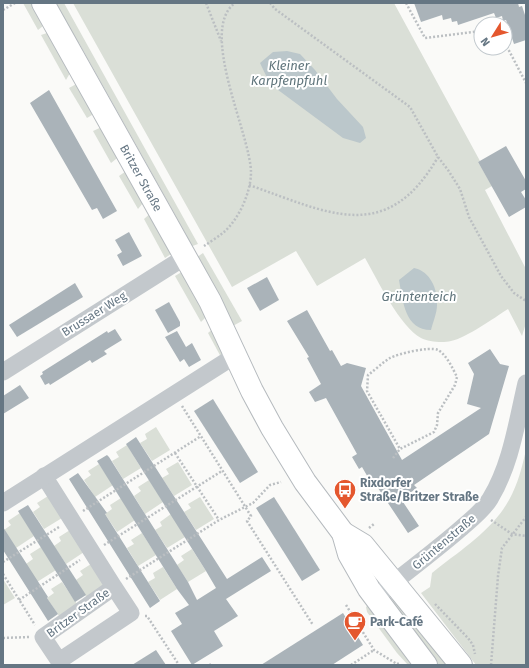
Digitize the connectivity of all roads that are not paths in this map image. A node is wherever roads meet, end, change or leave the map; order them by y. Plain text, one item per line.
1 (43, 3) edge
2 (185, 257) junction
3 (236, 355) junction
4 (3, 372) edge
5 (526, 383) edge
6 (44, 476) junction
7 (3, 503) edge
8 (343, 533) junction
9 (394, 582) junction
10 (120, 583) junction
11 (375, 597) junction
12 (426, 665) edge
13 (461, 665) edge

1 - 2 main road, Britzer Straße
2 - 3 main road, Britzer Straße
2 - 4 street, Brussaer Weg
3 - 6 street
3 - 8 main road, Britzer Straße
5 - 9 street, Grüntenstraße
6 - 7 street
6 - 10 street, Britzer Straße
8 - 9 main road, Britzer Straße
8 - 11 main road, Britzer Straße
9 - 11 street, Grüntenstraße
9 - 13 main road, Britzer Straße
10 - 10 street, Britzer Straße
11 - 12 main road, Britzer Straße

